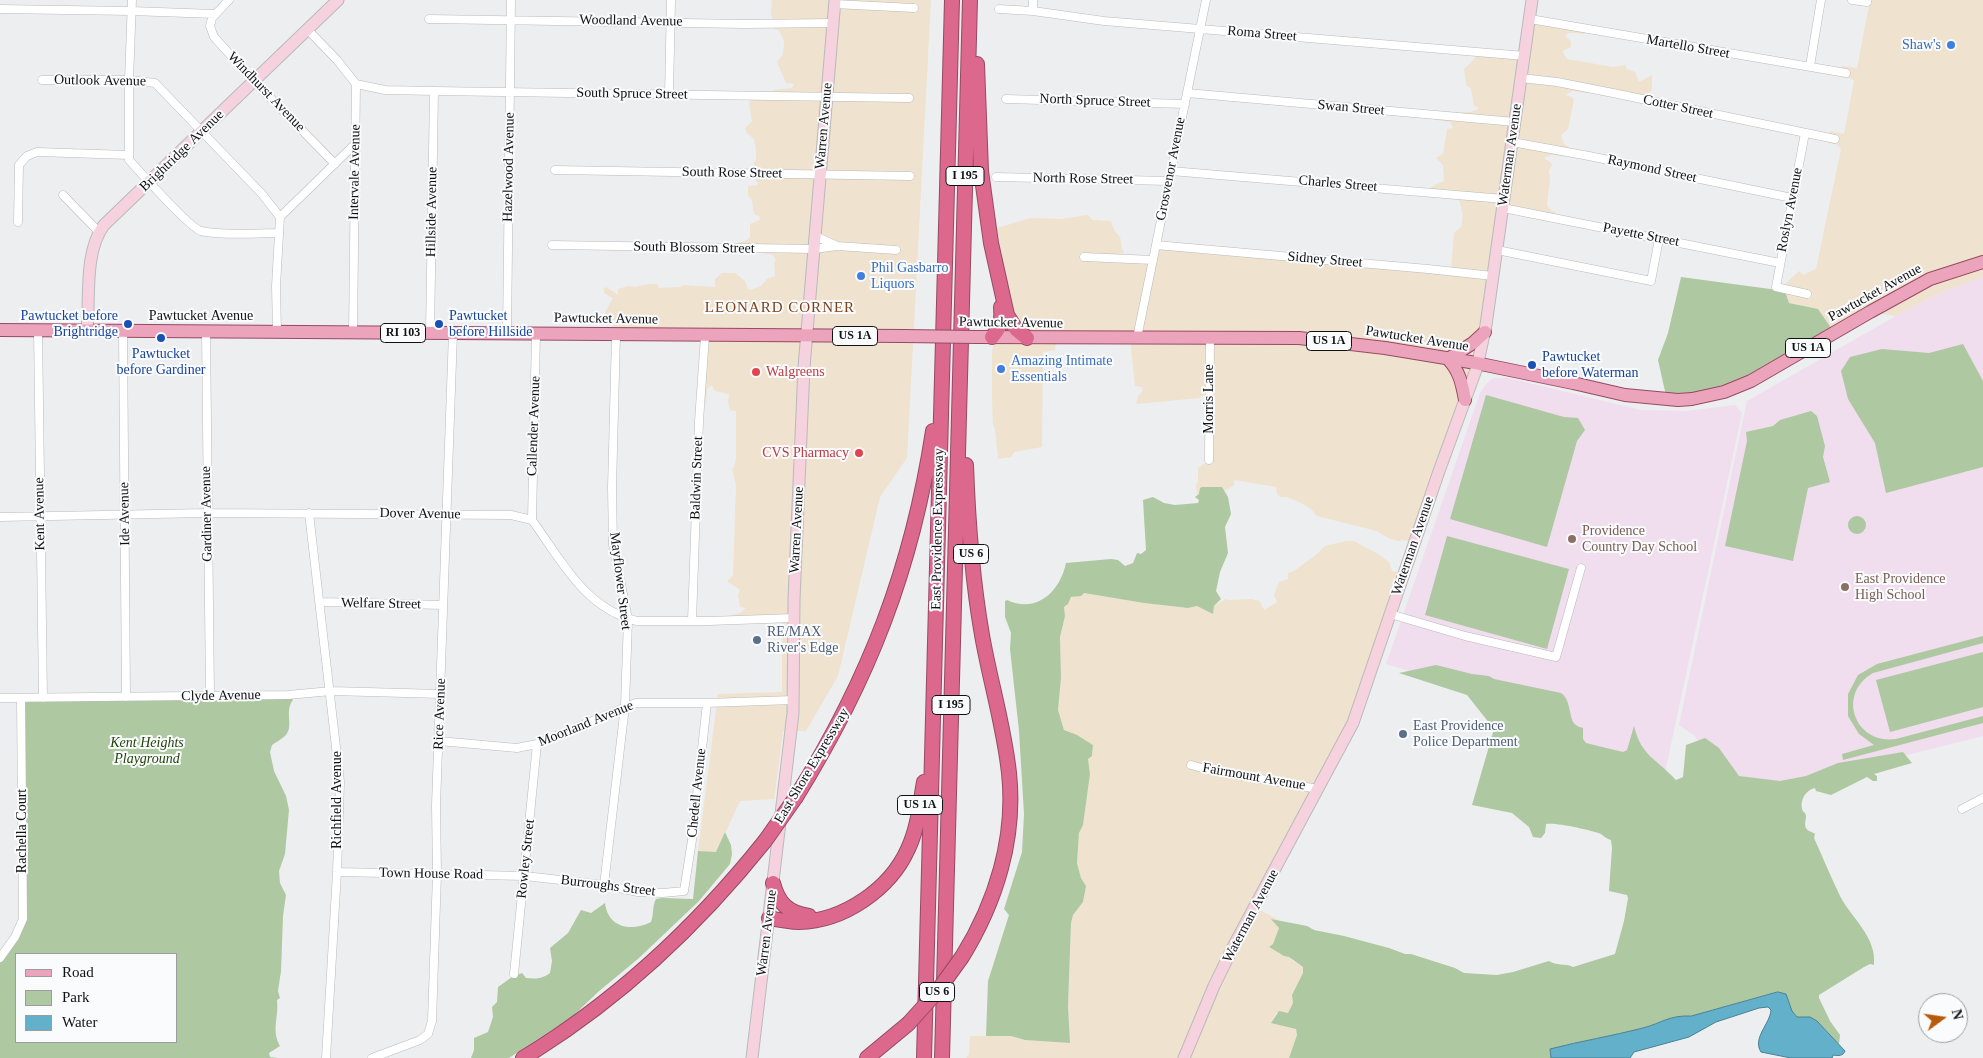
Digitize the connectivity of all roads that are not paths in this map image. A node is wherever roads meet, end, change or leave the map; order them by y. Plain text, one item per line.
1 (132, 0) edge
2 (228, 0) edge
3 (338, 0) edge
4 (511, 0) edge
5 (671, 0) edge
6 (942, 0) edge
7 (952, 0) edge
8 (970, 0) edge
9 (974, 0) edge
10 (1033, 0) edge
11 (1206, 0) edge
12 (1532, 0) edge
13 (1821, 0) edge
14 (1852, 0) edge
15 (834, 2) edge
16 (1867, 2) dead end
17 (914, 8) dead end
18 (0, 9) edge
19 (999, 9) dead end
20 (131, 11) junction
21 (1033, 11) junction
22 (215, 14) junction
23 (429, 18) dead end
24 (510, 19) junction
25 (1530, 19) junction
26 (671, 22) junction
27 (833, 23) junction
28 (1200, 28) junction
29 (308, 30) junction
30 (1525, 56) junction
31 (1810, 66) junction
32 (1846, 73) dead end
33 (1521, 78) junction
34 (42, 80) dead end
35 (129, 80) junction
36 (254, 82) junction
37 (356, 84) junction
38 (434, 92) junction
39 (510, 92) junction
40 (1187, 93) junction
41 (669, 95) junction
42 (827, 96) junction
43 (909, 98) dead end
44 (1006, 99) dead end
45 (1185, 104) junction
46 (1515, 122) junction
47 (202, 132) junction
48 (1805, 133) junction
49 (1835, 138) dead end
50 (1512, 142) junction
51 (356, 143) junction
52 (129, 155) junction
53 (335, 164) junction
54 (555, 170) dead end
55 (1171, 171) junction
56 (820, 174) junction
57 (910, 176) dead end
58 (996, 177) dead end
59 (1169, 181) junction
60 (149, 182) junction
61 (63, 196) dead end
62 (1792, 198) junction
63 (947, 202) junction
64 (1504, 203) junction
65 (280, 217) junction
66 (18, 222) dead end
67 (99, 232) junction
68 (279, 233) junction
69 (815, 236) junction
70 (1659, 239) junction
71 (552, 245) dead end
72 (837, 246) junction
73 (1156, 246) junction
74 (814, 249) junction
75 (896, 250) dead end
76 (1497, 250) junction
77 (1084, 257) dead end
78 (1153, 260) junction
79 (1983, 262) edge
80 (1780, 263) junction
81 (1494, 276) junction
82 (999, 281) junction
83 (1807, 294) dead end
84 (0, 330) edge
85 (38, 330) junction
86 (87, 330) junction
87 (122, 331) junction
88 (206, 331) junction
89 (276, 332) junction
90 (353, 332) junction
91 (1485, 332) junction
92 (430, 333) junction
93 (453, 333) junction
94 (507, 333) junction
95 (536, 333) junction
96 (616, 335) junction
97 (807, 335) junction
98 (705, 336) junction
99 (1210, 337) junction
100 (992, 338) junction
101 (1028, 338) junction
102 (1137, 338) junction
103 (960, 352) junction
104 (1448, 359) junction
105 (1478, 364) junction
106 (942, 376) junction
107 (1465, 400) junction
108 (1209, 460) dead end
109 (207, 513) junction
110 (309, 513) junction
111 (125, 514) junction
112 (447, 515) junction
113 (41, 516) junction
114 (0, 517) edge
115 (532, 520) junction
116 (1581, 568) dead end
117 (320, 602) junction
118 (443, 605) junction
119 (1390, 614) junction
120 (794, 618) junction
121 (628, 619) junction
122 (692, 621) junction
123 (331, 691) junction
124 (441, 694) junction
125 (210, 696) junction
126 (126, 697) junction
127 (0, 698) edge
128 (21, 698) junction
129 (43, 698) junction
130 (793, 700) junction
131 (707, 703) junction
132 (625, 706) junction
133 (933, 725) junction
134 (439, 740) junction
135 (537, 744) junction
136 (1191, 765) dead end
137 (1318, 789) junction
138 (1983, 798) edge
139 (1962, 809) dead end
140 (337, 872) junction
141 (437, 874) junction
142 (525, 876) junction
143 (685, 883) joint
144 (773, 883) junction
145 (604, 885) junction
146 (769, 918) junction
147 (822, 918) junction
148 (0, 958) edge
149 (514, 974) dead end
150 (908, 1024) junction
151 (326, 1058) edge
152 (372, 1058) edge
153 (524, 1058) edge
154 (752, 1058) edge
155 (867, 1058) edge
156 (875, 1058) edge
157 (924, 1058) edge
158 (942, 1058) edge
159 (1184, 1058) edge

1 - 20 street
2 - 22 street
3 - 29 main road, Brightridge Avenue
4 - 24 street, Hazelwood Avenue
5 - 26 street
6 - 63 highway
7 - 63 highway, East Providence Expressway / I 195
8 - 103 highway, East Providence Expressway / I 195
9 - 82 highway
10 - 21 street
11 - 28 street, Grosvenor Avenue
12 - 25 main road, Waterman Avenue
13 - 31 street
14 - 16 street
15 - 17 street
15 - 27 main road, Warren Avenue
18 - 20 street
19 - 21 street, Roma Street
20 - 22 street
20 - 35 street
21 - 28 street, Roma Street
22 - 36 street, Windhurst Avenue
23 - 24 street, Woodland Avenue
24 - 26 street, Woodland Avenue
24 - 39 street, Hazelwood Avenue
25 - 30 main road, Waterman Avenue
25 - 31 street, Martello Street
26 - 27 street, Woodland Avenue
26 - 41 street
27 - 42 main road, Warren Avenue
28 - 30 street, Roma Street
28 - 40 street, Grosvenor Avenue
29 - 36 main road, Brightridge Avenue
29 - 37 street
30 - 33 main road, Waterman Avenue
31 - 32 street, Martello Street
33 - 46 main road, Waterman Avenue
33 - 48 street, Cotter Street
34 - 35 street, Outlook Avenue
35 - 47 street, Outlook Avenue
35 - 52 street
36 - 47 main road, Brightridge Avenue
36 - 53 street, Windhurst Avenue
37 - 38 street, South Spruce Street
37 - 51 street, Intervale Avenue
38 - 39 street, South Spruce Street
38 - 92 street, Hillside Avenue
39 - 41 street, South Spruce Street
39 - 94 street, Hazelwood Avenue
40 - 45 street, Grosvenor Avenue
40 - 46 street, Swan Street
41 - 42 street, South Spruce Street
42 - 43 street, South Spruce Street
42 - 56 main road, Warren Avenue
44 - 45 street, North Spruce Street
45 - 55 street, Grosvenor Avenue
46 - 50 main road, Waterman Avenue
47 - 60 main road, Brightridge Avenue
47 - 65 street, Outlook Avenue
48 - 49 street, Cotter Street
48 - 62 street, Roslyn Avenue
50 - 62 street, Raymond Street
50 - 64 main road, Waterman Avenue
51 - 53 street
51 - 90 street, Intervale Avenue
52 - 60 street
52 - 66 street
53 - 65 street
54 - 56 street, South Rose Street
55 - 59 street, Grosvenor Avenue
55 - 64 street, Charles Street
56 - 57 street, South Rose Street
56 - 69 main road, Warren Avenue
58 - 59 street, North Rose Street
59 - 73 street, Grosvenor Avenue
60 - 67 main road, Brightridge Avenue
60 - 68 street
61 - 67 street
62 - 80 street, Roslyn Avenue
63 - 106 highway, East Providence Expressway / I 195
64 - 70 street, Payette Street
64 - 76 main road, Waterman Avenue
65 - 68 street
67 - 86 main road, Brightridge Avenue
68 - 89 street
69 - 72 street, South Blossom Street
69 - 74 main road, Warren Avenue
70 - 76 street
70 - 80 street, Payette Street
71 - 74 street, South Blossom Street
72 - 74 street, South Blossom Street
72 - 75 street, South Blossom Street
73 - 78 street, Grosvenor Avenue
73 - 81 street, Sidney Street
74 - 97 main road, Warren Avenue
76 - 81 main road, Waterman Avenue
77 - 78 street
78 - 102 street, Grosvenor Avenue
79 - 105 main road, Pawtucket Avenue / US 1A
80 - 83 street, Roslyn Avenue
81 - 91 main road, Waterman Avenue
82 - 100 highway
82 - 101 highway
84 - 85 main road, Pawtucket Avenue / RI 103
85 - 86 main road, Pawtucket Avenue / RI 103
85 - 113 street, Kent Avenue
86 - 87 main road, Pawtucket Avenue / RI 103
87 - 88 main road, Pawtucket Avenue / RI 103
87 - 111 street, Ide Avenue
88 - 89 main road, Pawtucket Avenue / RI 103
88 - 109 street, Gardiner Avenue
89 - 90 main road, Pawtucket Avenue / RI 103
90 - 92 main road, Pawtucket Avenue / RI 103
91 - 104 main road
91 - 105 main road, Waterman Avenue
92 - 93 main road, Pawtucket Avenue / RI 103
93 - 94 main road, Pawtucket Avenue / RI 103
93 - 112 street, Rice Avenue
94 - 95 main road, Pawtucket Avenue / RI 103
95 - 96 main road, Pawtucket Avenue / RI 103
95 - 115 street, Callender Avenue
96 - 98 main road, Pawtucket Avenue / RI 103
96 - 121 street, Mayflower Street
97 - 98 main road, Pawtucket Avenue / RI 103
97 - 100 main road, Pawtucket Avenue / US 1A, bridge
97 - 120 main road, Warren Avenue
98 - 122 street, Baldwin Street
99 - 102 main road, Pawtucket Avenue / US 1A
99 - 104 main road, Pawtucket Avenue / US 1A
99 - 108 street, Morris Lane
100 - 101 main road, Pawtucket Avenue / US 1A
101 - 102 main road, Pawtucket Avenue / US 1A
103 - 150 highway, US 6, bridge
103 - 158 highway, East Providence Expressway / I 195
104 - 105 main road, Pawtucket Avenue / US 1A
104 - 107 main road
105 - 107 main road, Waterman Avenue
106 - 133 highway, East Providence Expressway / I 195
106 - 153 highway, East Shore Expressway, bridge
107 - 119 main road, Waterman Avenue
109 - 110 street, Dover Avenue
109 - 111 street, Dover Avenue
109 - 125 street, Gardiner Avenue
110 - 112 street, Dover Avenue
110 - 117 street, Richfield Avenue
111 - 113 street, Dover Avenue
111 - 126 street, Ide Avenue
112 - 115 street, Dover Avenue
112 - 118 street, Rice Avenue
113 - 114 street, Dover Avenue
113 - 129 street, Kent Avenue
115 - 121 street
116 - 119 street
117 - 118 street, Welfare Street
117 - 123 street, Richfield Avenue
118 - 124 street, Rice Avenue
119 - 137 main road, Waterman Avenue
120 - 122 street
120 - 130 main road, Warren Avenue
121 - 122 street
121 - 132 street, Mayflower Street
123 - 124 street, Clyde Avenue
123 - 125 street, Clyde Avenue
123 - 140 street, Richfield Avenue
124 - 134 street, Rice Avenue
125 - 126 street, Clyde Avenue
126 - 129 street, Clyde Avenue
127 - 128 street, Clyde Avenue
128 - 129 street, Clyde Avenue
128 - 148 street, Rachella Court
130 - 131 street, Moorland Avenue
130 - 144 main road, Warren Avenue
131 - 132 street, Moorland Avenue
131 - 143 street, Chedell Avenue
132 - 135 street, Moorland Avenue
132 - 145 street, Mayflower Street
133 - 147 highway, US 1A
133 - 157 highway, East Providence Expressway / I 195
134 - 135 street, Moorland Avenue
134 - 141 street, Rice Avenue
135 - 142 street, Rowley Street
136 - 137 street, Fairmount Avenue
137 - 159 main road, Waterman Avenue
138 - 139 street
140 - 141 street, Town House Road
140 - 151 street, Richfield Avenue
141 - 142 street, Town House Road
141 - 152 street, Rice Avenue
142 - 145 street, Burroughs Street
142 - 149 street, Rowley Street
143 - 145 street, Burroughs Street
144 - 146 main road, Warren Avenue
144 - 147 highway
146 - 147 highway
146 - 154 main road, Warren Avenue
150 - 155 highway
150 - 156 highway, US 6

